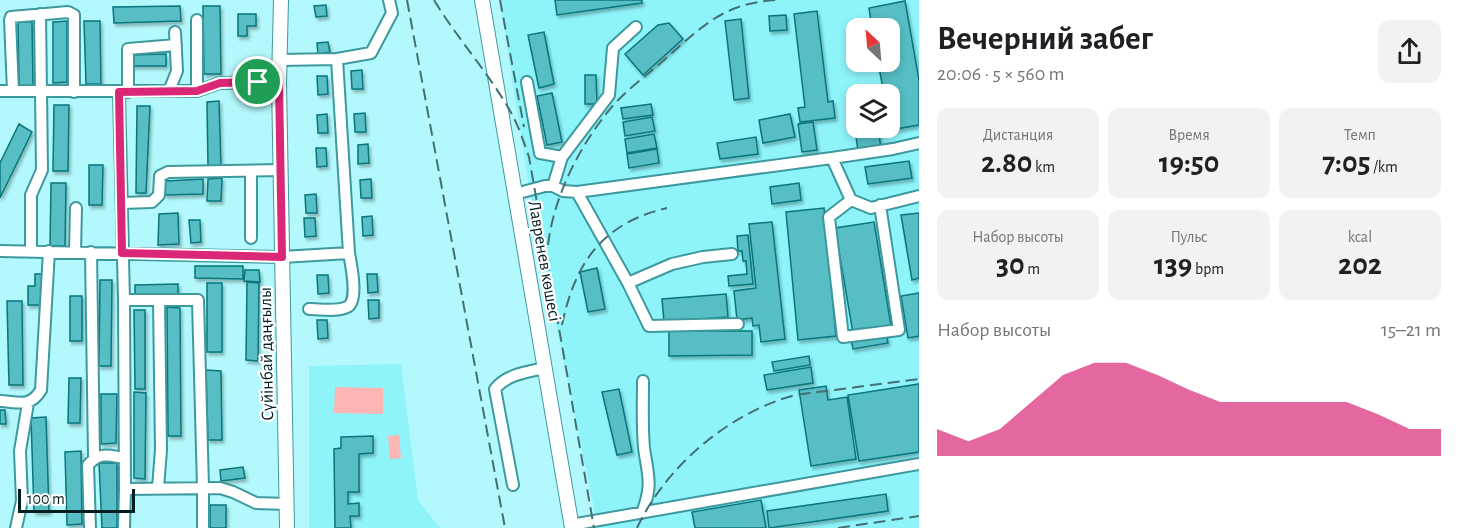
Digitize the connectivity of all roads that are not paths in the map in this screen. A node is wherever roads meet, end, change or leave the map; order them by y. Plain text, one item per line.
1 (281, 0) edge
2 (389, 0) edge
3 (482, 0) edge
4 (40, 14) junction
5 (197, 20) dead end
6 (636, 27) dead end
7 (175, 32) dead end
8 (176, 45) junction
9 (337, 59) junction
10 (279, 60) junction
11 (279, 82) junction
12 (527, 82) dead end
13 (0, 91) edge
14 (13, 91) junction
15 (169, 91) junction
16 (197, 91) junction
17 (41, 92) junction
18 (74, 92) junction
19 (124, 92) junction
20 (919, 143) edge
21 (562, 157) junction
22 (832, 158) junction
23 (281, 170) junction
24 (251, 171) junction
25 (553, 186) junction
26 (577, 192) junction
27 (515, 194) junction
28 (919, 196) edge
29 (851, 200) junction
30 (122, 203) junction
31 (880, 206) junction
32 (76, 208) dead end
33 (251, 238) dead end
34 (0, 251) edge
35 (30, 251) junction
36 (49, 251) junction
37 (75, 252) junction
38 (91, 252) junction
39 (349, 252) junction
40 (122, 253) junction
41 (732, 254) dead end
42 (282, 257) junction
43 (628, 283) junction
44 (124, 300) junction
45 (159, 300) junction
46 (309, 309) dead end
47 (738, 324) dead end
48 (544, 368) junction
49 (643, 381) dead end
50 (0, 401) edge
51 (28, 403) junction
52 (94, 458) junction
53 (125, 458) junction
54 (919, 464) edge
55 (513, 485) dead end
56 (158, 488) junction
57 (204, 488) junction
58 (125, 489) junction
59 (287, 504) junction
60 (642, 513) junction
61 (571, 527) edge
62 (16, 528) edge
63 (90, 528) edge
64 (124, 528) edge
65 (203, 528) edge
66 (287, 528) edge

1 - 10 main road, Сүйінбай даңғылы
2 - 9 street
3 - 27 main road, Лавренев көшесі
4 - 14 street
4 - 17 street
4 - 18 street
5 - 16 street
6 - 21 street
7 - 8 street
8 - 15 street
8 - 19 street
9 - 10 street
9 - 39 street
10 - 11 main road, Сүйінбай даңғылы
11 - 16 street
11 - 23 main road, Сүйінбай даңғылы
12 - 21 street
13 - 14 street
14 - 17 street
15 - 16 street
15 - 19 street
17 - 18 street
17 - 35 street
18 - 19 street
19 - 30 street
20 - 22 street
21 - 25 street
22 - 26 street
22 - 29 street
23 - 24 street
23 - 42 main road, Сүйінбай даңғылы
24 - 30 street
24 - 33 street
25 - 26 street
25 - 27 street
26 - 43 street
27 - 48 main road, Лавренев көшесі
28 - 31 street
29 - 31 street
29 - 31 street
30 - 40 street
32 - 37 street
34 - 35 street
35 - 36 street
36 - 37 street
36 - 51 street
37 - 38 street
38 - 40 street
38 - 52 street
39 - 42 street
39 - 46 street
40 - 42 street
40 - 44 street
41 - 43 street
42 - 59 main road, Сүйінбай даңғылы
43 - 47 street
44 - 45 street
44 - 53 street
45 - 56 street
45 - 57 street
48 - 55 street
48 - 61 main road, Лавренев көшесі
49 - 60 street
50 - 51 street
51 - 62 street
52 - 53 street
52 - 63 street
53 - 58 street
54 - 60 street
56 - 57 street
56 - 58 street
57 - 59 street
57 - 65 street
58 - 64 street
59 - 66 main road, Сүйінбай даңғылы
60 - 61 street

